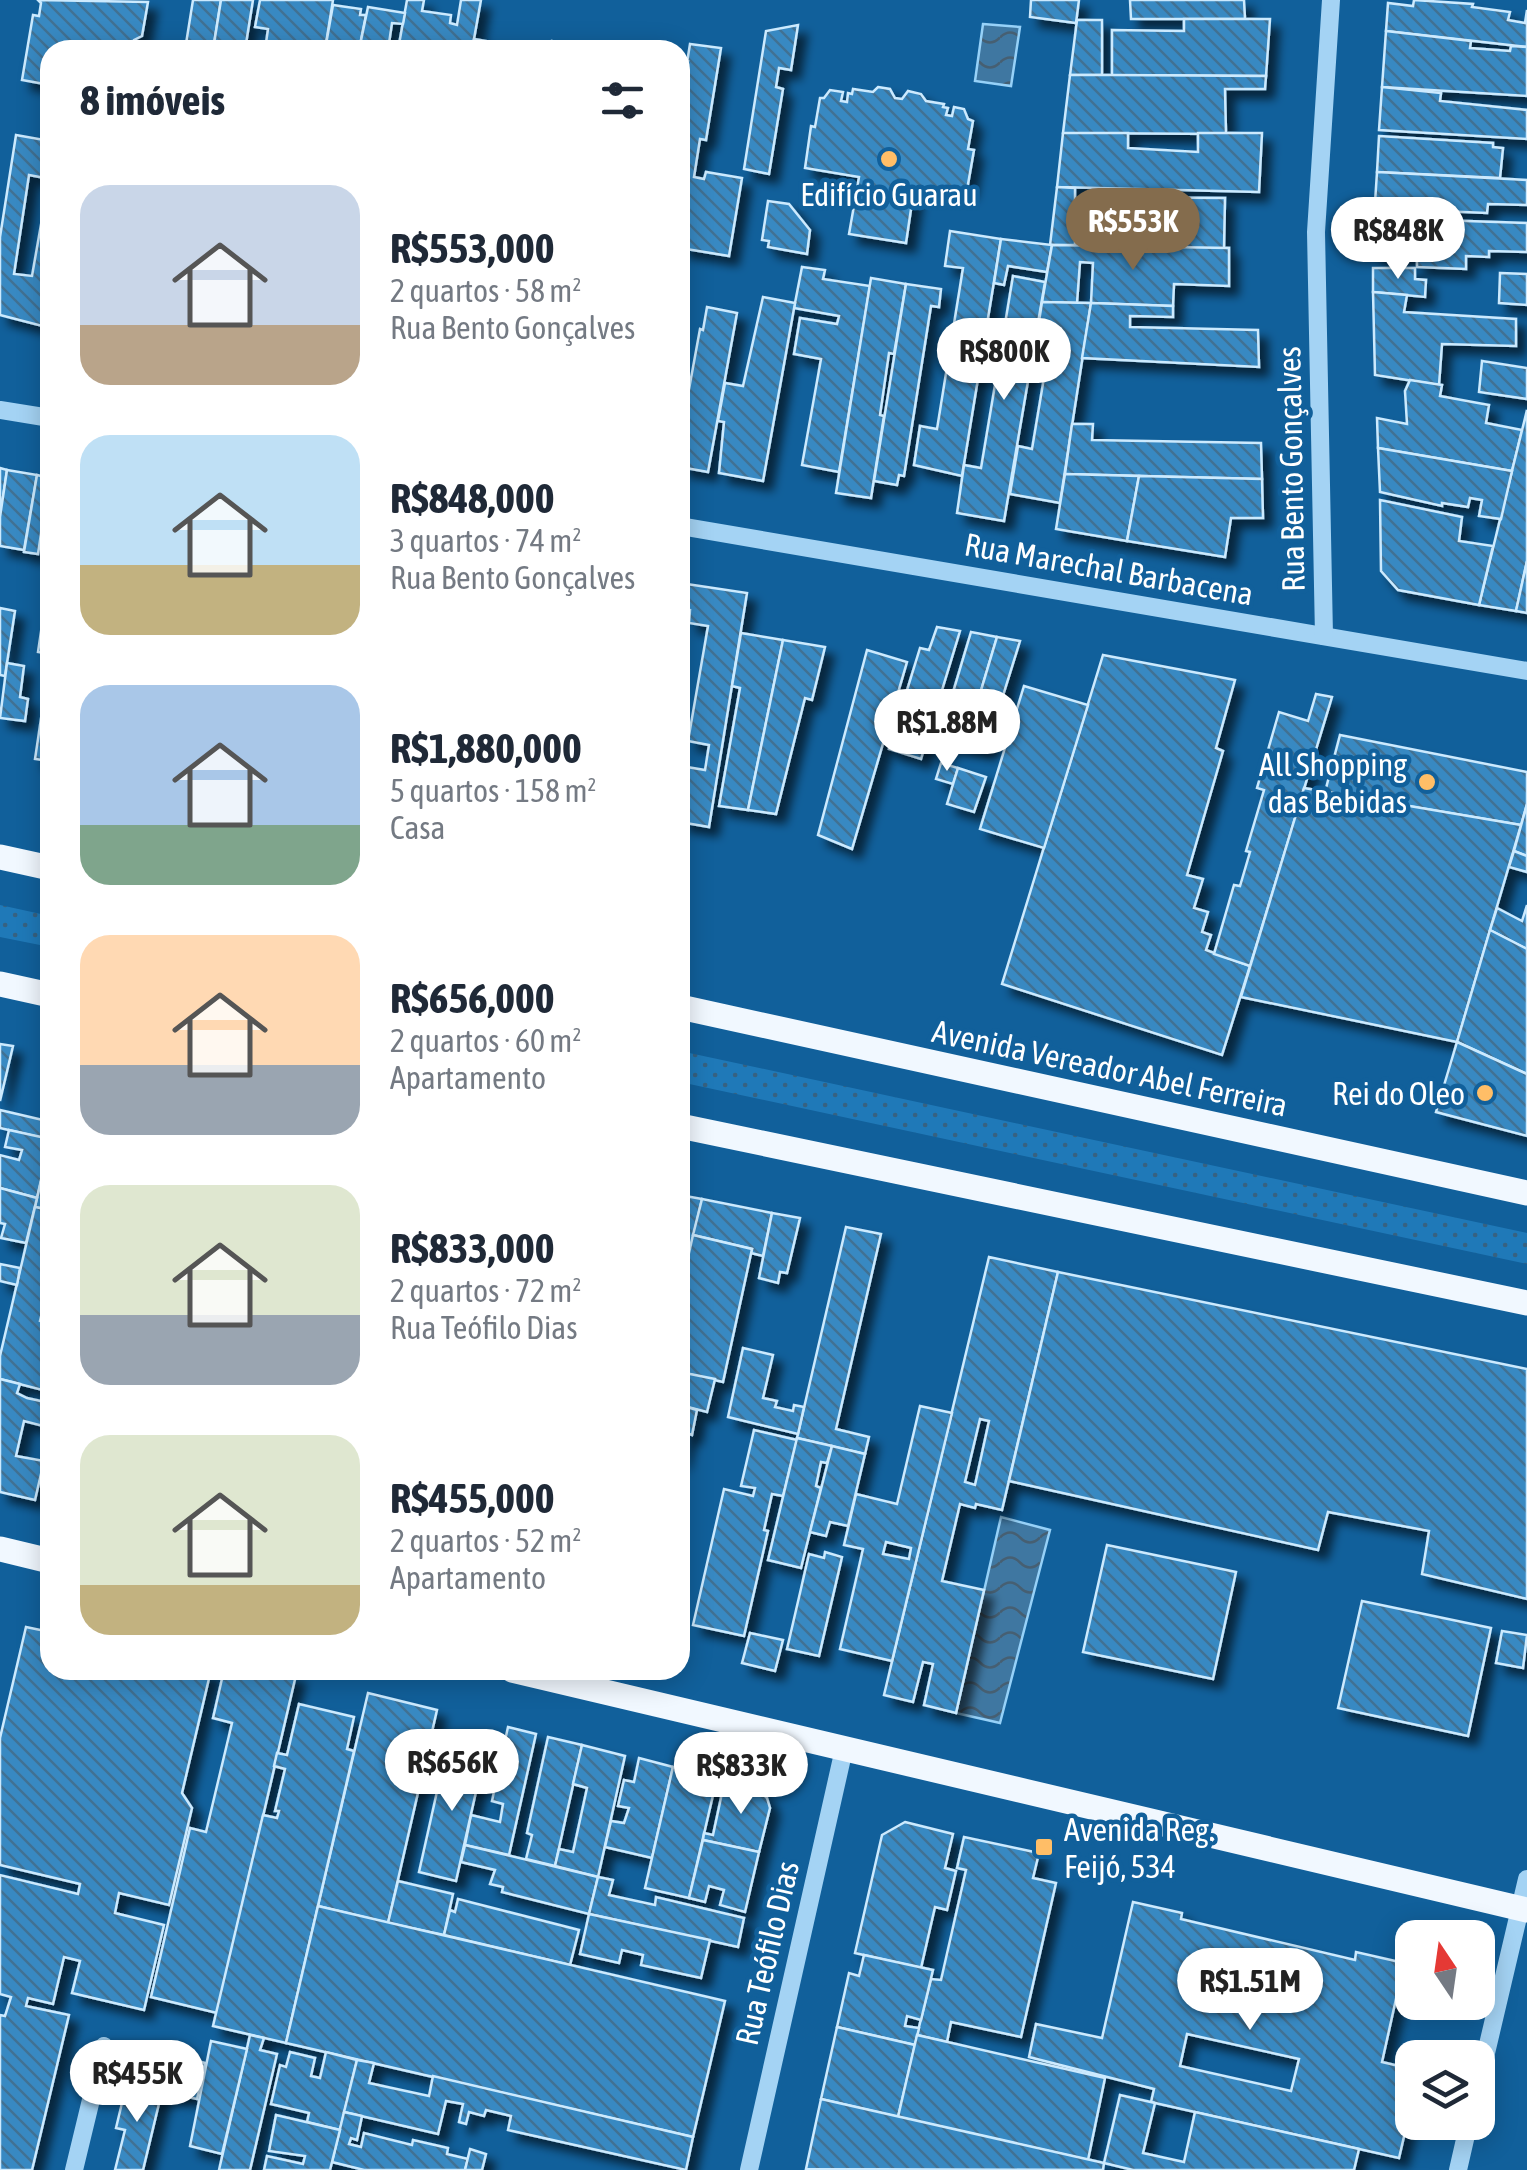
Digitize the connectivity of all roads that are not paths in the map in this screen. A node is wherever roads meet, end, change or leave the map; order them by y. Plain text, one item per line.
1 (1330, 0) edge
2 (0, 410) edge
3 (40, 416) edge
4 (690, 528) edge
5 (1324, 636) junction
6 (1527, 671) edge
7 (0, 857) edge
8 (40, 866) edge
9 (0, 984) edge
10 (40, 993) edge
11 (690, 1009) edge
12 (690, 1128) edge
13 (1527, 1193) edge
14 (1527, 1302) edge
15 (0, 1550) edge
16 (40, 1559) edge
17 (554, 1680) edge
18 (844, 1749) junction
19 (1527, 1879) edge
20 (1524, 1909) edge
21 (1490, 2040) edge
22 (104, 2046) dead end
23 (1465, 2140) edge
24 (74, 2170) edge
25 (748, 2170) edge
26 (1458, 2170) edge

1 - 5 street, Rua Bento Gonçalves
2 - 3 street
4 - 5 street, Rua Marechal Barbacena
5 - 6 street, Rua Marechal Barbacena
7 - 8 main road
9 - 10 main road
11 - 13 main road, Avenida Vereador Abel Ferreira
12 - 14 main road
15 - 16 main road
17 - 18 main road
18 - 20 main road
18 - 25 street, Rua Teófilo Dias
19 - 20 street
20 - 21 street
22 - 24 street
23 - 26 street

